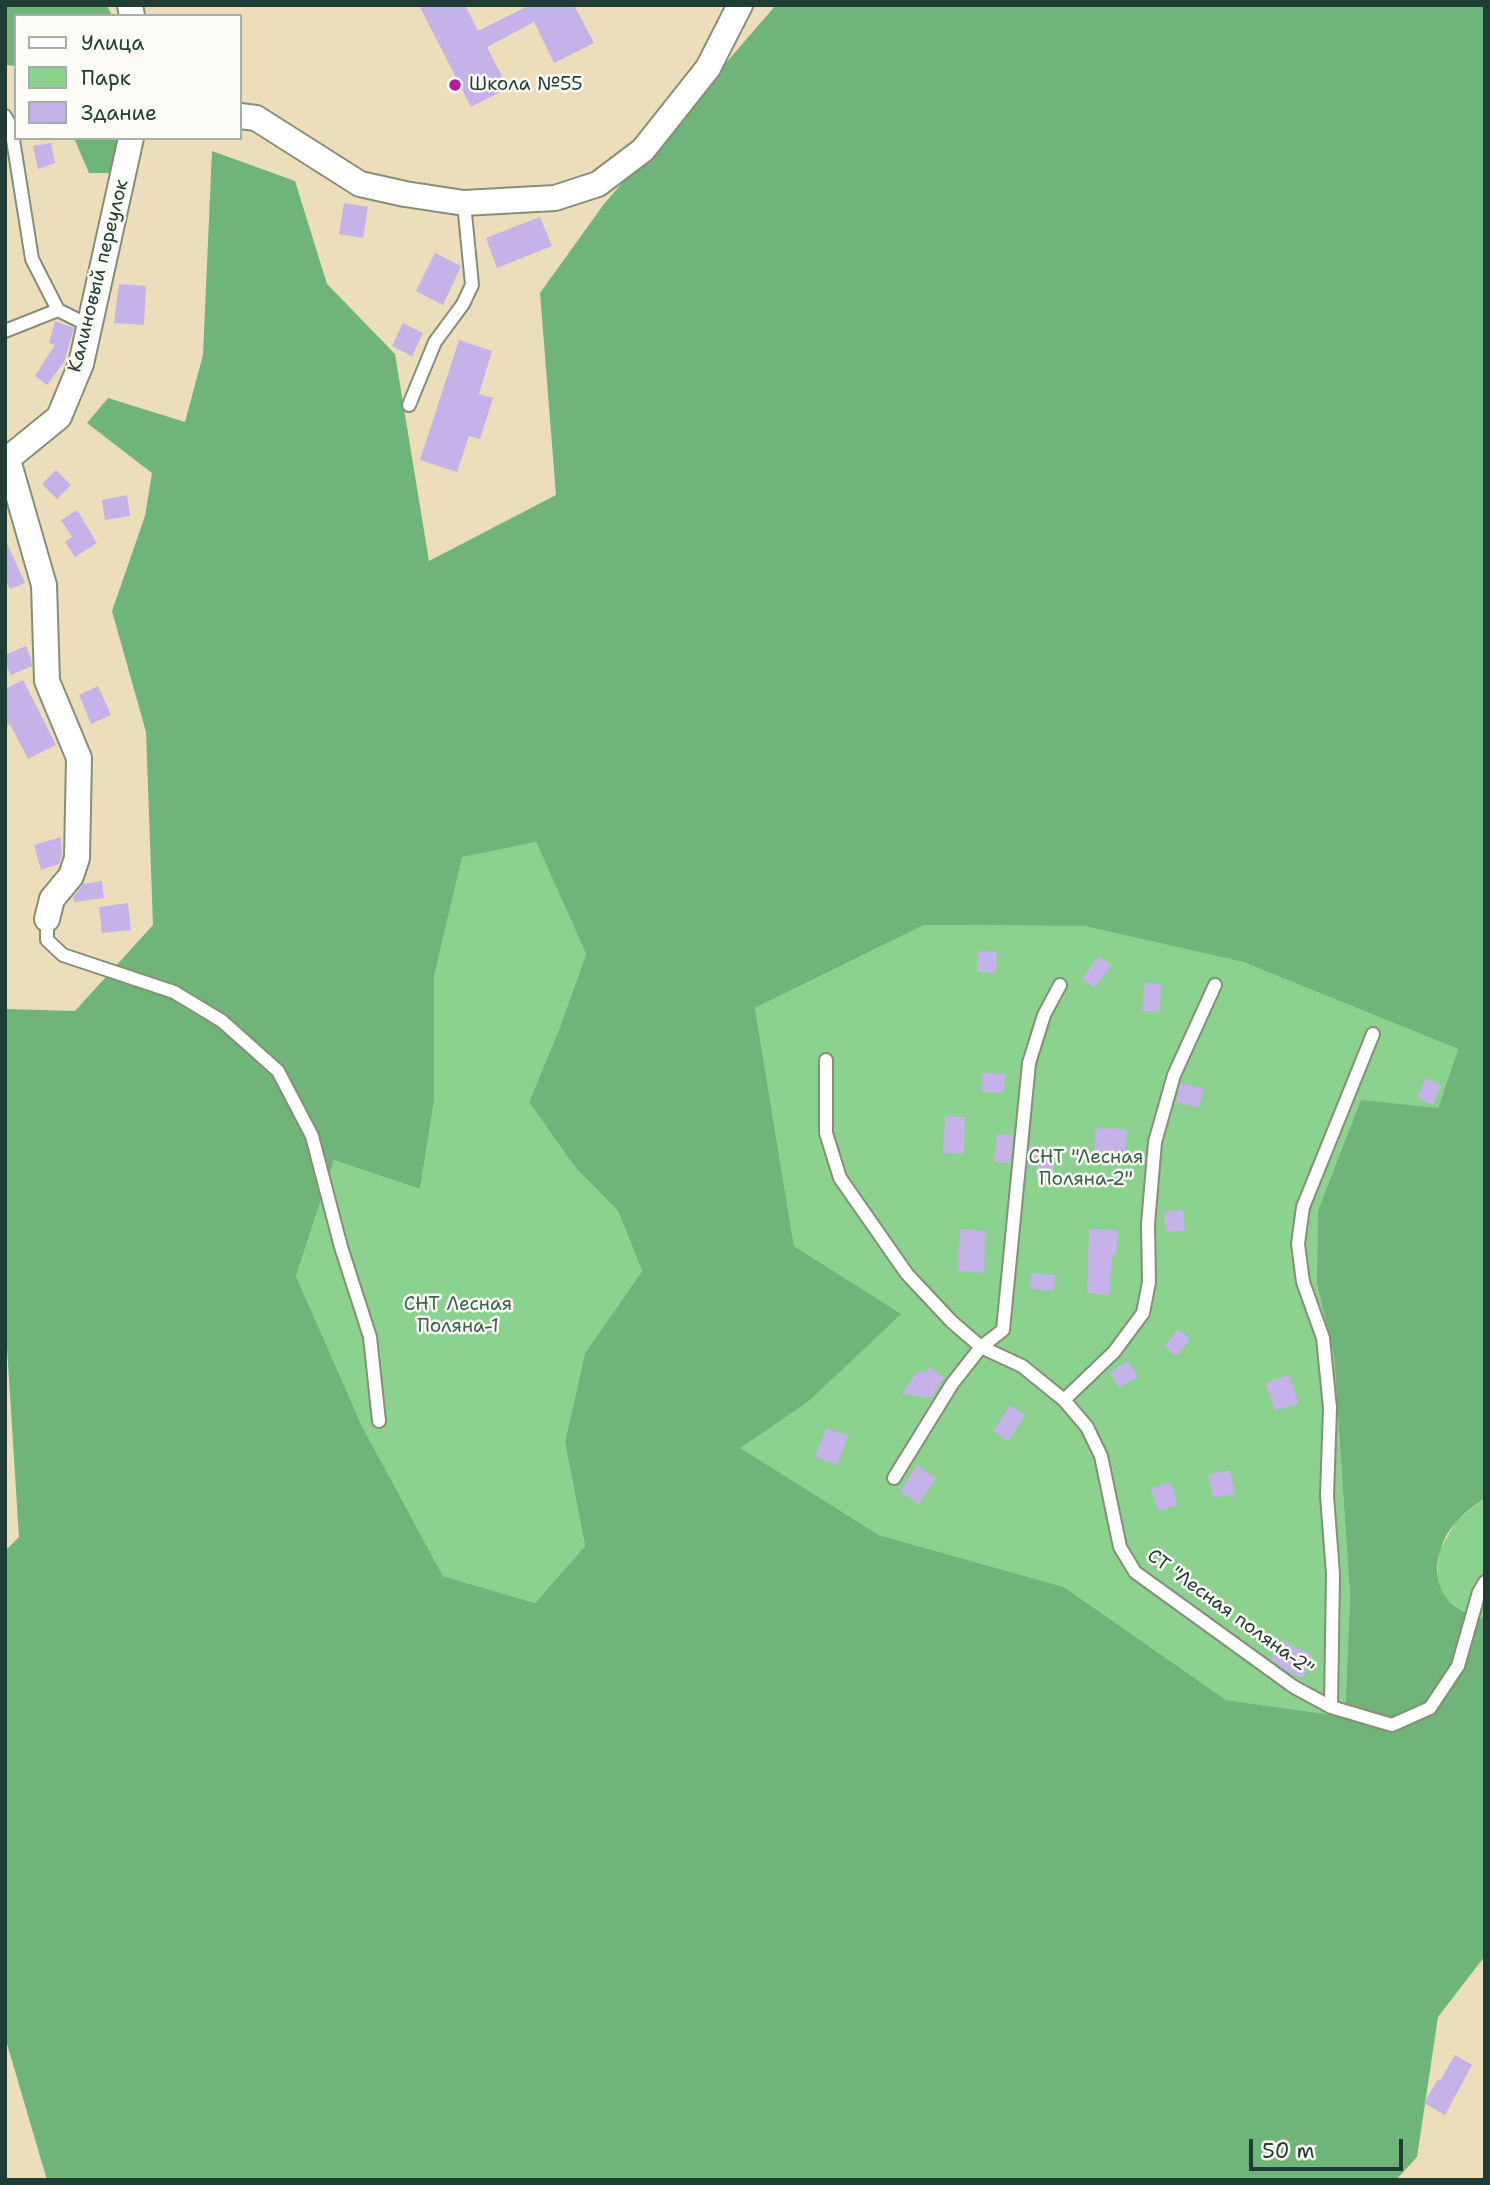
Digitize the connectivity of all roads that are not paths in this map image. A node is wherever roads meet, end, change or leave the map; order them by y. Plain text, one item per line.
1 (740, 5) edge
2 (5, 116) edge
3 (242, 116) edge
4 (135, 141) edge
5 (464, 203) junction
6 (58, 310) junction
7 (90, 327) junction
8 (5, 331) edge
9 (409, 405) dead end
10 (6, 460) edge
11 (47, 919) joint
12 (1060, 985) dead end
13 (1214, 985) dead end
14 (1373, 1034) dead end
15 (826, 1060) dead end
16 (981, 1346) junction
17 (1064, 1400) junction
18 (379, 1421) dead end
19 (894, 1478) dead end
20 (1485, 1582) edge
21 (1331, 1707) junction

1 - 5 street
2 - 6 lane
3 - 5 street
4 - 7 street, Калиновый переулок
5 - 9 lane
6 - 7 lane
6 - 8 lane
7 - 10 street, Калиновый переулок
10 - 11 street
11 - 18 lane
12 - 16 lane
13 - 17 lane
14 - 21 lane
15 - 16 lane, СТ "Лесная поляна-2"
16 - 17 lane, СТ "Лесная поляна-2"
16 - 19 lane
17 - 21 lane, СТ "Лесная поляна-2"
20 - 21 lane, СТ "Лесная поляна-2"

